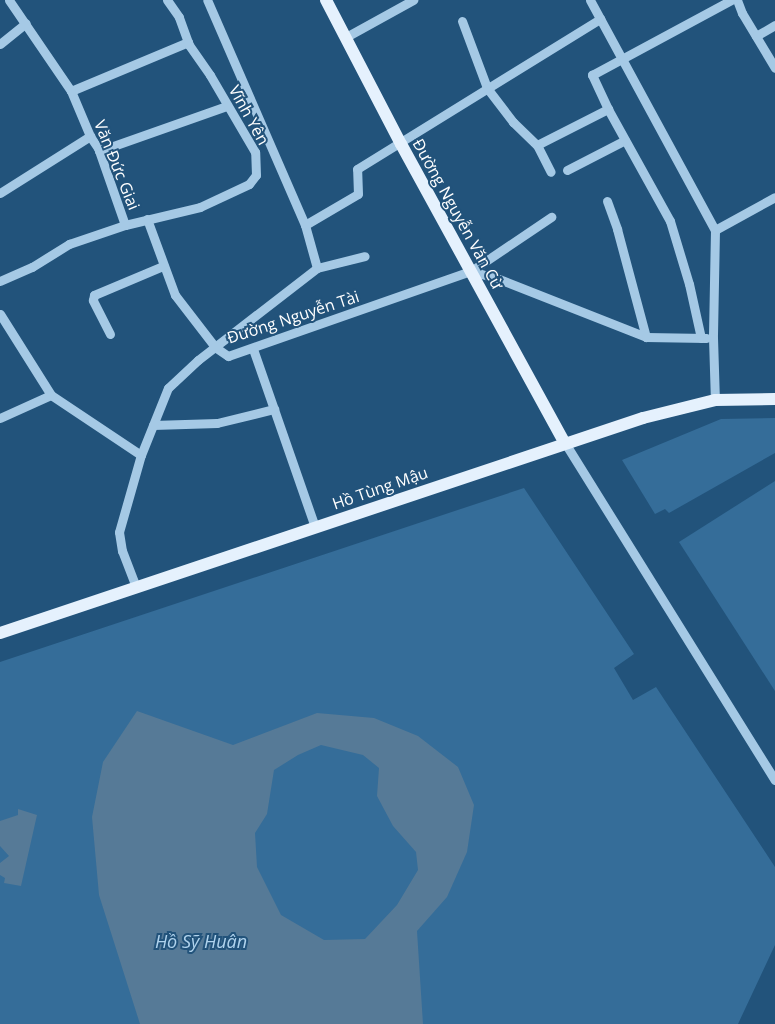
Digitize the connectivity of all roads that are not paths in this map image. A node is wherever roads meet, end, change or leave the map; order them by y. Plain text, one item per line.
1 (9, 0) edge
2 (167, 0) edge
3 (207, 0) edge
4 (326, 0) edge
5 (413, 0) edge
6 (590, 0) edge
7 (731, 0) edge
8 (737, 0) edge
9 (600, 18) junction
10 (462, 20) dead end
11 (26, 23) junction
12 (775, 26) edge
13 (756, 36) junction
14 (346, 37) junction
15 (188, 42) junction
16 (0, 44) edge
17 (621, 58) junction
18 (775, 68) edge
19 (487, 88) junction
20 (71, 91) junction
21 (227, 106) junction
22 (608, 109) junction
23 (90, 136) junction
24 (624, 140) junction
25 (402, 144) junction
26 (537, 145) junction
27 (99, 152) junction
28 (567, 170) dead end
29 (551, 172) dead end
30 (0, 193) edge
31 (775, 197) edge
32 (606, 201) dead end
33 (551, 217) dead end
34 (147, 219) junction
35 (125, 225) junction
36 (305, 225) junction
37 (715, 230) junction
38 (366, 256) dead end
39 (163, 266) junction
40 (317, 268) junction
41 (471, 271) junction
42 (0, 281) edge
43 (0, 314) edge
44 (110, 334) dead end
45 (646, 337) junction
46 (701, 338) junction
47 (713, 338) junction
48 (215, 347) junction
49 (254, 349) junction
50 (51, 395) junction
51 (775, 399) edge
52 (715, 400) junction
53 (274, 409) junction
54 (0, 418) edge
55 (153, 425) junction
56 (565, 443) junction
57 (141, 455) junction
58 (315, 527) junction
59 (136, 587) junction
60 (0, 633) edge
61 (775, 780) edge

1 - 11 street, Văn Đức Giai
2 - 15 street, Vĩnh Yên
3 - 36 street
4 - 14 main road, Đường Nguyễn Văn Cừ
5 - 14 street
6 - 9 street
7 - 17 street
8 - 13 street
9 - 17 street
9 - 19 street
10 - 19 street
11 - 16 street
11 - 20 street, Văn Đức Giai
12 - 13 street
13 - 18 street
14 - 25 main road, Đường Nguyễn Văn Cừ
15 - 20 street
15 - 21 street, Vĩnh Yên
17 - 22 street
17 - 37 street
19 - 25 street
19 - 26 street
20 - 23 street, Văn Đức Giai
21 - 27 street
21 - 34 street, Vĩnh Yên
22 - 24 street
22 - 26 street
23 - 27 street, Văn Đức Giai
23 - 30 street
24 - 28 street
24 - 46 street
25 - 36 street
25 - 41 main road, Đường Nguyễn Văn Cừ
26 - 29 street
27 - 35 street, Văn Đức Giai
31 - 37 street
32 - 45 street
33 - 41 street, Đường Nguyễn Tài
34 - 35 street, Vĩnh Yên
34 - 39 street
35 - 42 street, Văn Đức Giai
36 - 40 street
37 - 47 street
38 - 40 street
39 - 44 street
39 - 48 street
40 - 48 street
41 - 45 street
41 - 49 street, Đường Nguyễn Tài
41 - 56 main road, Đường Nguyễn Văn Cừ
43 - 50 street
45 - 46 street
46 - 47 street
47 - 52 street
48 - 49 street, Đường Nguyễn Tài
48 - 55 street, Đường Nguyễn Tài
49 - 53 street
50 - 54 street
50 - 57 street
51 - 52 main road, Hồ Tùng Mậu
52 - 56 main road, Hồ Tùng Mậu
53 - 55 street
53 - 58 street
55 - 57 street, Đường Nguyễn Tài
56 - 58 main road, Hồ Tùng Mậu
56 - 61 street
57 - 59 street, Đường Nguyễn Tài
58 - 59 main road, Hồ Tùng Mậu
59 - 60 main road, Hồ Tùng Mậu

